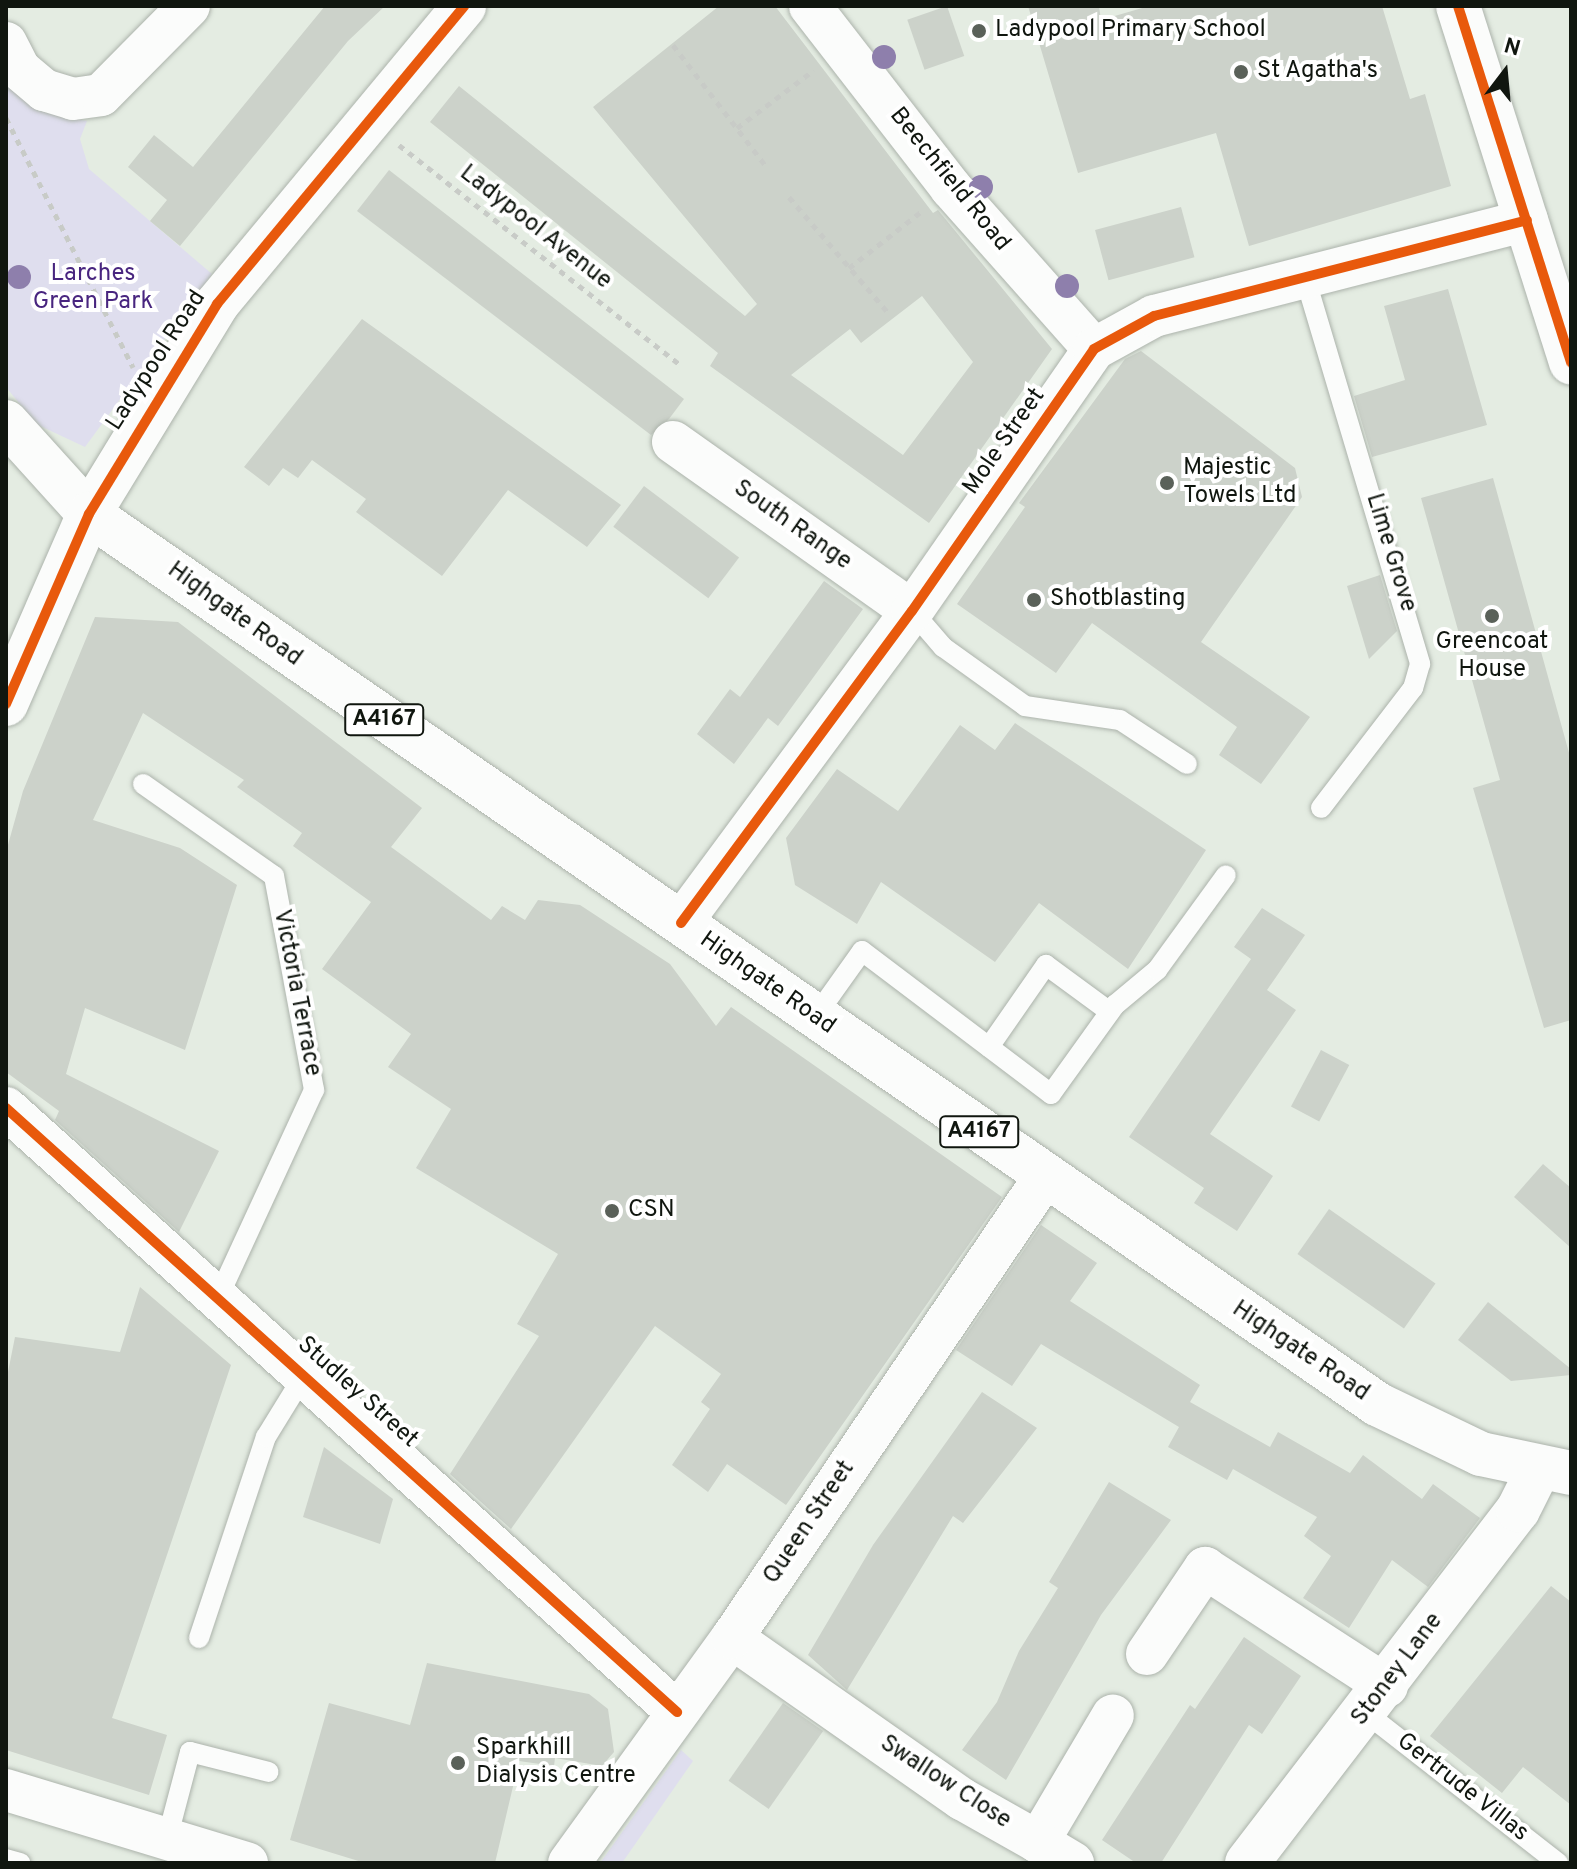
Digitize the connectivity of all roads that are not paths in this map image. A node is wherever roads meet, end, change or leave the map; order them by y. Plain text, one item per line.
1 (189, 6) edge
2 (464, 6) edge
3 (810, 6) edge
4 (1458, 6) edge
5 (6, 43) edge
6 (1527, 220) junction
7 (1304, 274) junction
8 (1563, 309) edge
9 (1094, 349) junction
10 (1571, 363) edge
11 (6, 422) edge
12 (673, 442) dead end
13 (89, 514) junction
14 (912, 611) junction
15 (6, 704) edge
16 (1187, 764) dead end
17 (143, 784) dead end
18 (1321, 808) dead end
19 (1226, 875) dead end
20 (681, 923) junction
21 (1110, 1012) junction
22 (815, 1017) junction
23 (989, 1047) junction
24 (6, 1108) edge
25 (1044, 1178) junction
26 (218, 1298) junction
27 (306, 1372) junction
28 (1554, 1471) edge
29 (199, 1638) dead end
30 (732, 1638) junction
31 (1147, 1654) dead end
32 (1376, 1700) junction
33 (677, 1712) junction
34 (1113, 1715) dead end
35 (269, 1772) dead end
36 (6, 1790) edge
37 (167, 1839) junction
38 (1038, 1842) junction
39 (6, 1859) edge
40 (225, 1860) edge
41 (20, 1863) edge
42 (569, 1863) edge
43 (1073, 1863) edge
44 (1247, 1863) edge
45 (1558, 1863) edge

1 - 5 street
2 - 13 main road, Ladypool Road
3 - 9 street, Beechfield Road
4 - 6 main road
6 - 7 street, Mole Street
6 - 8 main road
7 - 9 street, Mole Street
7 - 18 lane, Lime Grove
8 - 10 main road
9 - 14 street, Mole Street
11 - 13 main road, Highgate Road / A4167
12 - 14 street, South Range
13 - 15 main road, Ladypool Road
13 - 20 main road, Highgate Road / A4167
14 - 16 lane
14 - 20 street, Mole Street
17 - 26 lane, Victoria Terrace
19 - 21 lane
20 - 22 main road, Highgate Road / A4167
21 - 23 lane
21 - 23 lane
22 - 23 lane
22 - 25 main road, Highgate Road / A4167
24 - 26 street, Studley Street
25 - 28 main road, Highgate Road / A4167
25 - 30 street, Queen Street
26 - 27 street, Studley Street
27 - 29 lane
27 - 33 street, Studley Street
28 - 32 main road, Stoney Lane
30 - 33 street, Queen Street
30 - 38 street, Swallow Close
31 - 32 street
32 - 44 main road, Stoney Lane
32 - 45 lane, Gertrude Villas
33 - 42 street, Queen Street
34 - 38 street, Swallow Close
35 - 37 lane
36 - 37 street
37 - 40 street
38 - 43 street
39 - 41 lane

